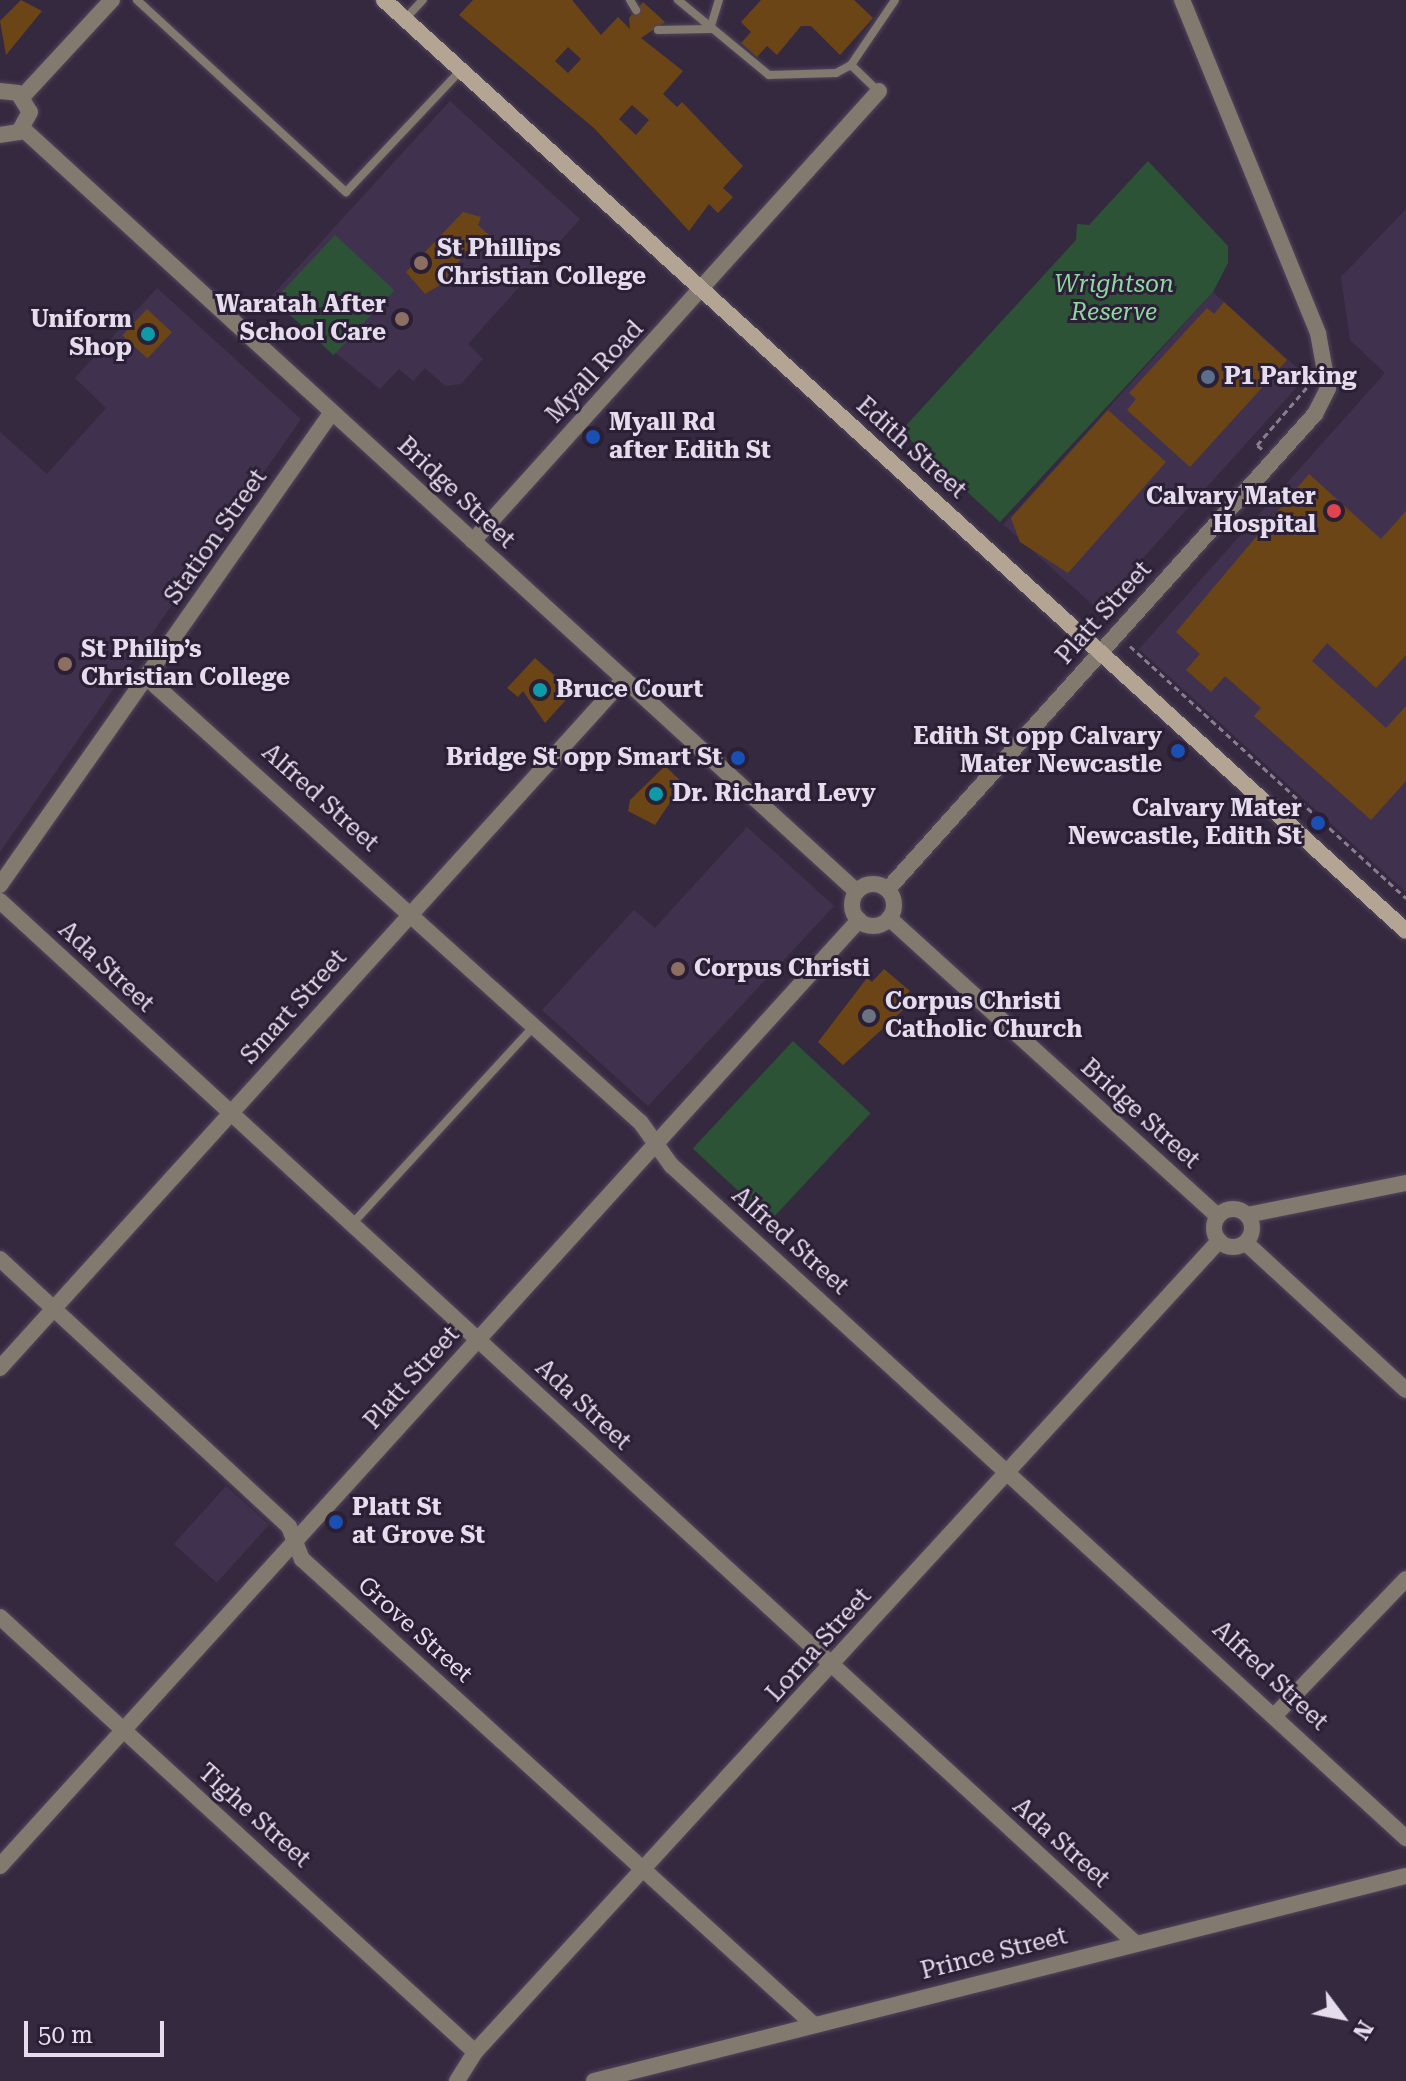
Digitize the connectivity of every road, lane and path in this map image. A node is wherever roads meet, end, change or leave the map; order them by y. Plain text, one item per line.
1 (112, 0) edge
2 (137, 0) edge
3 (384, 0) edge
4 (423, 0) edge
5 (630, 0) edge
6 (678, 0) edge
7 (719, 0) edge
8 (895, 0) edge
9 (1182, 0) edge
10 (636, 10) dead end
11 (405, 19) junction
12 (710, 29) junction
13 (658, 30) dead end
14 (851, 65) junction
15 (461, 70) junction
16 (0, 91) edge
17 (879, 91) joint
18 (23, 96) junction
19 (23, 129) junction
20 (0, 135) edge
21 (703, 291) junction
22 (1315, 379) dead end
23 (332, 412) junction
24 (1257, 445) dead end
25 (473, 541) junction
26 (1130, 646) dead end
27 (1100, 652) junction
28 (146, 677) junction
29 (624, 679) junction
30 (0, 885) edge
31 (888, 889) junction
32 (857, 892) junction
33 (1406, 898) edge
34 (0, 901) edge
35 (412, 913) junction
36 (889, 918) junction
37 (859, 920) junction
38 (1406, 931) edge
39 (534, 1026) junction
40 (229, 1113) junction
41 (657, 1146) junction
42 (1406, 1183) edge
43 (1247, 1215) junction
44 (1218, 1216) junction
45 (352, 1224) junction
46 (1219, 1241) junction
47 (1246, 1243) junction
48 (0, 1259) edge
49 (54, 1309) junction
50 (478, 1341) junction
51 (0, 1368) edge
52 (1406, 1390) edge
53 (1008, 1472) junction
54 (296, 1542) junction
55 (1406, 1579) edge
56 (0, 1617) edge
57 (832, 1667) junction
58 (1277, 1713) junction
59 (123, 1729) junction
60 (1406, 1838) edge
61 (0, 1866) edge
62 (645, 1871) junction
63 (1406, 1876) edge
64 (1135, 1943) junction
65 (813, 2024) junction
66 (475, 2052) junction
67 (457, 2081) edge
68 (594, 2081) edge

1 - 18 street
2 - 15 lane
3 - 11 main road, Edith Street
4 - 11 lane
5 - 10 lane
6 - 12 lane
7 - 12 lane
8 - 14 lane
9 - 27 street, Platt Street
11 - 15 main road, Edith Street
12 - 13 lane
12 - 14 lane
14 - 17 lane
15 - 21 main road, Edith Street
16 - 18 street
17 - 21 street, Myall Road
18 - 19 street
19 - 20 street
19 - 23 street, Bridge Street
21 - 25 street, Myall Road
21 - 27 main road, Edith Street
22 - 24 path
23 - 25 street, Bridge Street
23 - 28 street, Station Street
25 - 29 street, Bridge Street
26 - 33 path
27 - 31 street, Platt Street
27 - 38 main road, Edith Street
28 - 30 street, Station Street
28 - 35 street, Alfred Street
29 - 32 street, Bridge Street
29 - 35 street, Smart Street
31 - 32 street
31 - 36 street
32 - 37 street
34 - 40 street, Ada Street
35 - 39 street, Alfred Street
35 - 40 street, Smart Street
36 - 37 street
36 - 44 street, Bridge Street
37 - 41 street, Platt Street
39 - 41 street, Alfred Street
39 - 45 lane
40 - 45 street, Ada Street
40 - 49 street, Smart Street
41 - 50 street, Platt Street
41 - 53 street, Alfred Street
42 - 43 street
43 - 44 street
43 - 47 street
44 - 46 street
45 - 50 street, Ada Street
46 - 47 street
46 - 53 street, Lorna Street
47 - 52 street
48 - 49 street, Grove Street
49 - 51 street, Smart Street
49 - 54 street, Grove Street
50 - 54 street, Platt Street
50 - 57 street, Ada Street
53 - 57 street, Lorna Street
53 - 58 street, Alfred Street
54 - 59 street, Platt Street
54 - 62 street, Grove Street
55 - 58 street
56 - 59 street, Tighe Street
57 - 62 street, Lorna Street
57 - 64 street, Ada Street
58 - 60 street, Alfred Street
59 - 61 street, Platt Street
59 - 66 street, Tighe Street
62 - 65 street, Grove Street
62 - 66 street, Lorna Street
63 - 64 street, Prince Street
64 - 65 street, Prince Street
65 - 68 street, Prince Street
66 - 67 street, Lorna Street

